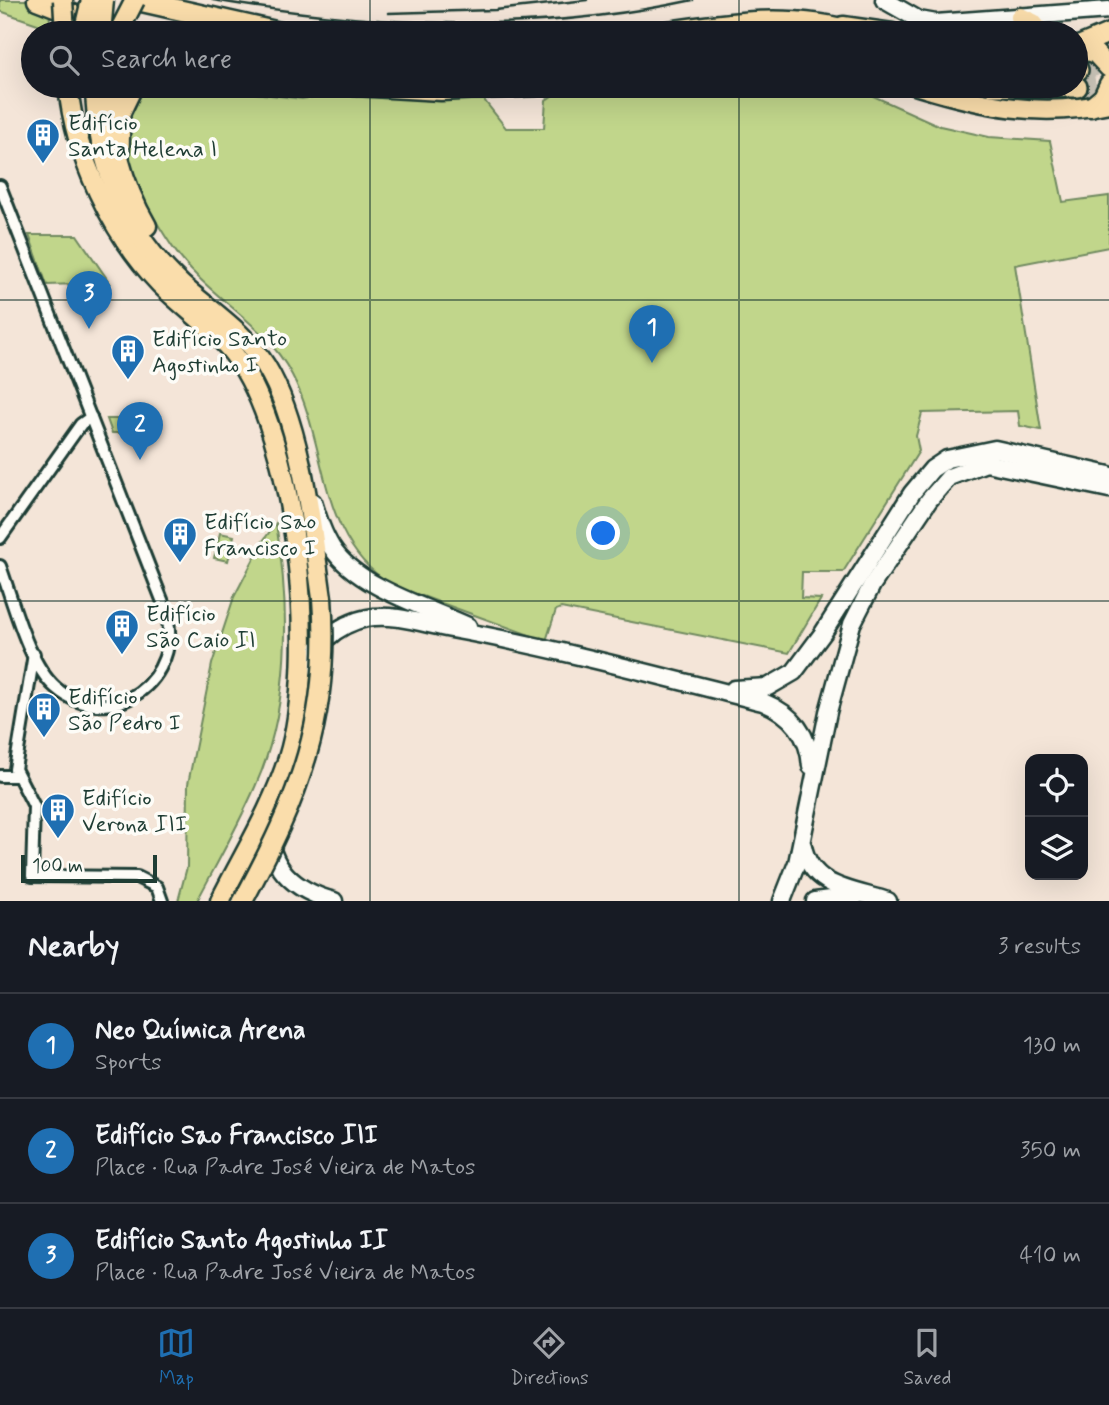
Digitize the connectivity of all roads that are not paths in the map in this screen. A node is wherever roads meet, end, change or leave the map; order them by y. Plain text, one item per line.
1 (37, 0) edge
2 (63, 0) edge
3 (89, 0) edge
4 (104, 0) edge
5 (135, 0) edge
6 (884, 0) edge
7 (1109, 9) edge
8 (1020, 17) junction
9 (64, 21) edge
10 (85, 21) edge
11 (93, 21) edge
12 (102, 21) edge
13 (124, 21) edge
14 (177, 21) edge
15 (229, 21) edge
16 (925, 21) edge
17 (964, 21) edge
18 (1029, 21) edge
19 (1109, 33) edge
20 (1088, 43) edge
21 (1088, 51) edge
22 (1109, 68) edge
23 (1109, 84) edge
24 (70, 98) edge
25 (83, 98) edge
26 (96, 98) edge
27 (122, 98) edge
28 (960, 98) edge
29 (1100, 105) edge
30 (105, 164) junction
31 (0, 186) edge
32 (12, 215) junction
33 (0, 222) edge
34 (91, 417) junction
35 (1109, 475) edge
36 (1109, 489) edge
37 (312, 513) junction
38 (0, 538) edge
39 (0, 566) edge
40 (490, 636) junction
41 (34, 654) junction
42 (299, 679) junction
43 (701, 687) junction
44 (0, 776) edge
45 (17, 776) junction
46 (278, 785) junction
47 (811, 786) junction
48 (801, 837) junction
49 (880, 899) edge
50 (162, 901) edge
51 (220, 901) edge
52 (243, 901) edge
53 (334, 901) edge
54 (782, 901) edge
55 (815, 901) edge

1 - 11 main road
2 - 9 main road, bridge
3 - 10 main road, bridge
3 - 14 highway
4 - 12 main road, bridge
5 - 13 main road, bridge
5 - 15 highway
6 - 16 street
7 - 8 street
8 - 17 street
8 - 18 main road
19 - 20 main road
21 - 22 main road
23 - 29 main road
24 - 30 main road
25 - 30 main road
26 - 30 main road
27 - 30 highway
28 - 29 main road
30 - 37 main road
30 - 42 main road
31 - 32 street
32 - 33 street
32 - 34 street
34 - 38 street
34 - 41 street
35 - 43 street
36 - 47 street
37 - 40 street
37 - 52 main road, bridge
39 - 41 street
40 - 42 street
40 - 43 street
41 - 45 street
42 - 46 main road
43 - 47 street
44 - 45 street
45 - 50 street
46 - 51 main road
46 - 53 street
47 - 48 street
48 - 49 street
48 - 54 street
49 - 55 street

